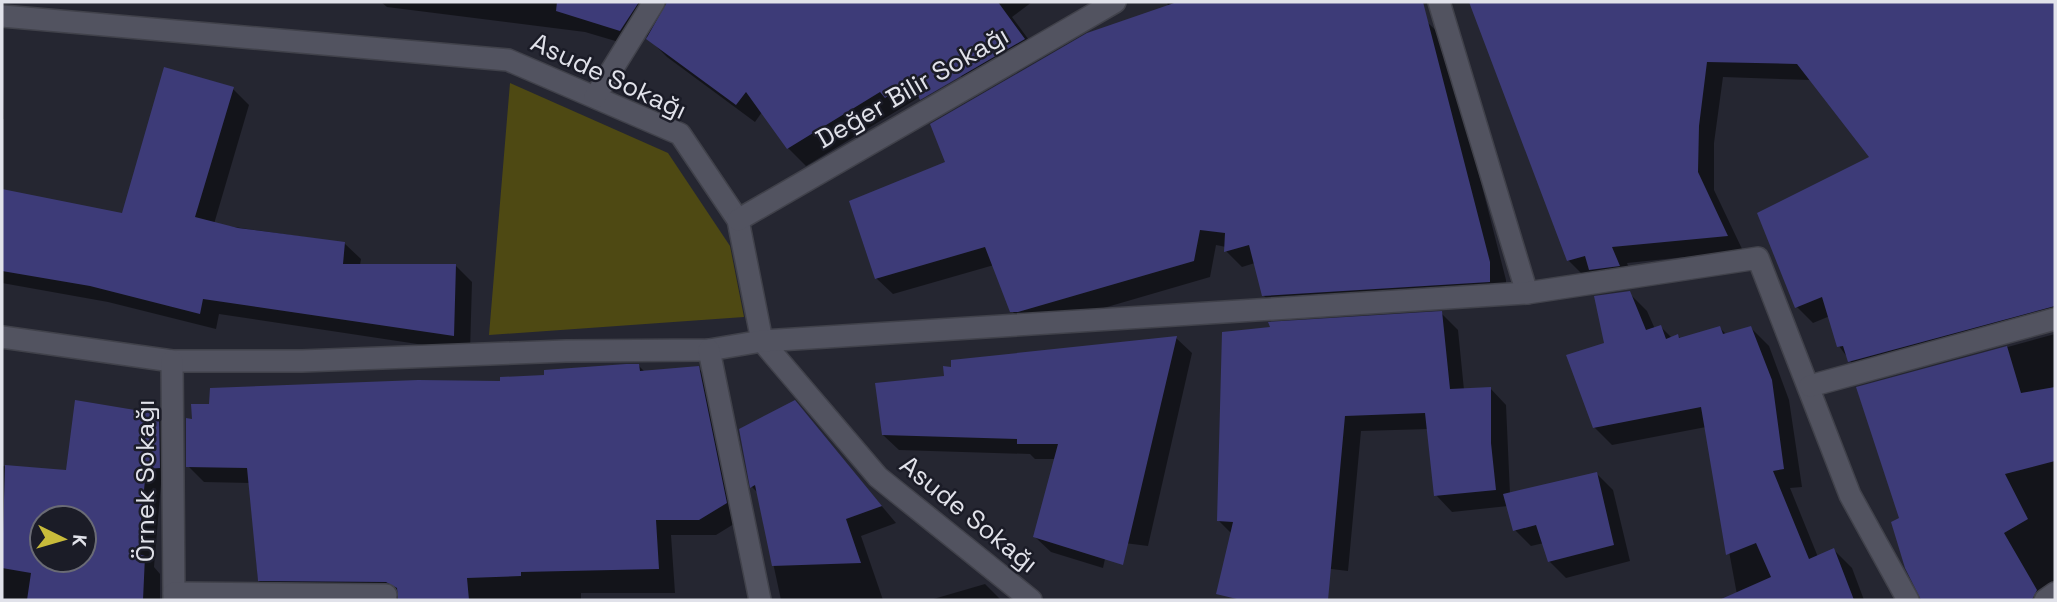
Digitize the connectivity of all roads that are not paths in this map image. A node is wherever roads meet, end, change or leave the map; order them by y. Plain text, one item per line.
1 (654, 2) edge
2 (1115, 2) edge
3 (1439, 2) edge
4 (2, 16) edge
5 (595, 97) junction
6 (738, 220) junction
7 (1527, 293) junction
8 (2055, 319) edge
9 (2, 337) edge
10 (762, 341) junction
11 (709, 350) junction
12 (172, 360) junction
13 (1810, 386) junction
14 (2055, 593) edge
15 (386, 595) dead end
16 (174, 597) edge
17 (760, 600) edge
18 (1031, 600) edge
19 (1908, 600) edge
20 (2045, 600) edge

1 - 5 street
2 - 6 street, Değer Bilir Sokağı
3 - 7 street
4 - 5 street, Asude Sokağı
5 - 6 street, Asude Sokağı
6 - 10 street, Asude Sokağı
7 - 10 street
7 - 13 street
8 - 13 street
9 - 12 street
10 - 11 street
10 - 18 street, Asude Sokağı
11 - 12 street
11 - 17 street
12 - 16 street, Örnek Sokağı
13 - 19 street
14 - 20 street
15 - 16 street

